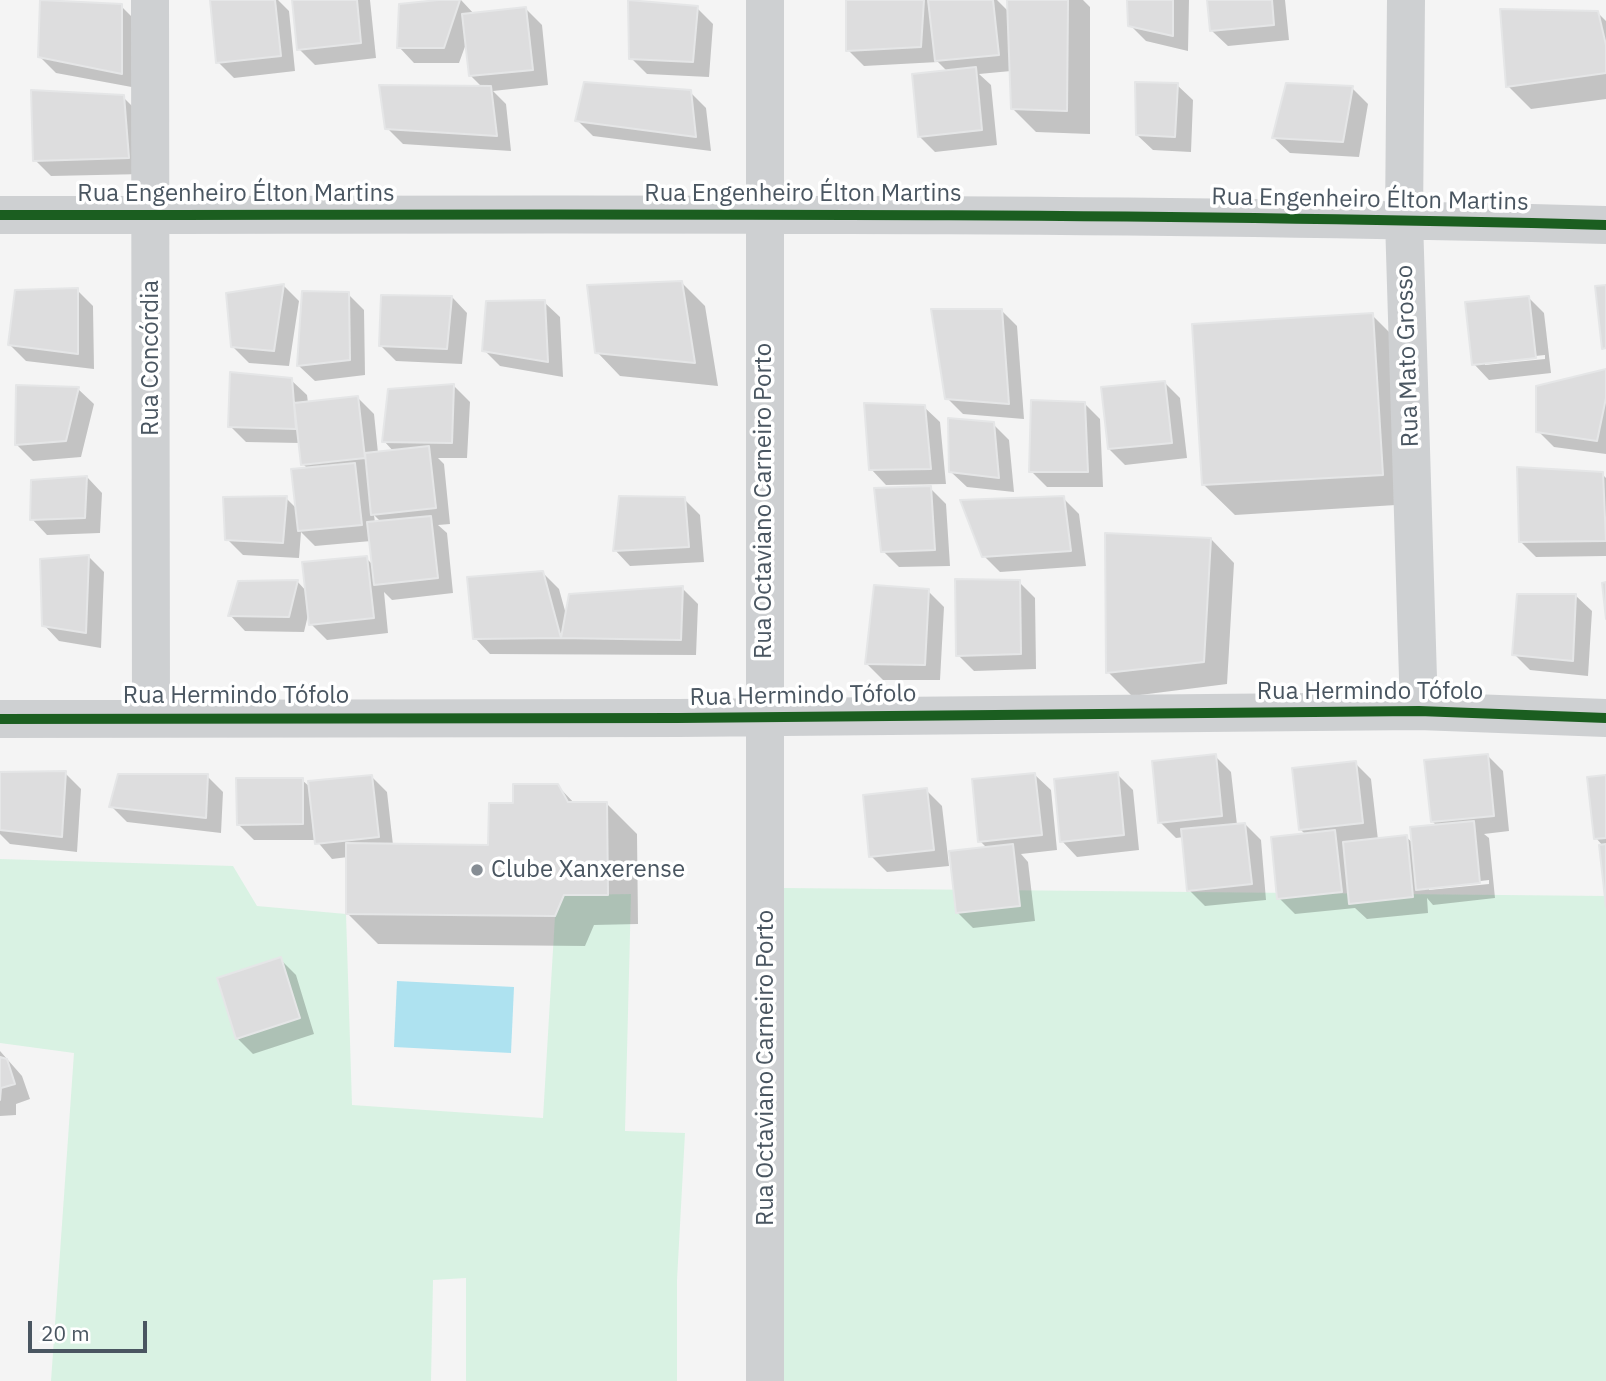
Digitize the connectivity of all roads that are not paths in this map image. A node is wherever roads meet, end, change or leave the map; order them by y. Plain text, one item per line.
1 (150, 0) edge
2 (765, 0) edge
3 (1406, 0) edge
4 (762, 214) junction
5 (0, 215) edge
6 (150, 215) junction
7 (1404, 220) junction
8 (1606, 225) edge
9 (1419, 711) junction
10 (151, 716) junction
11 (766, 717) junction
12 (1606, 718) edge
13 (0, 719) edge
14 (765, 1381) edge

1 - 6 street, Rua Concórdia
2 - 4 street, Rua Octaviano Carneiro Porto
3 - 7 street, Rua Mato Grosso
4 - 6 street, Rua Engenheiro Élton Martins
4 - 7 street, Rua Engenheiro Élton Martins
4 - 11 street, Rua Octaviano Carneiro Porto
5 - 6 street, Rua Engenheiro Élton Martins
6 - 10 street, Rua Concórdia
7 - 8 street, Rua Engenheiro Élton Martins
7 - 9 street, Rua Mato Grosso
9 - 11 street, Rua Hermindo Tófolo
9 - 12 street, Rua Hermindo Tófolo
10 - 11 street, Rua Hermindo Tófolo
10 - 13 street, Rua Hermindo Tófolo
11 - 14 street, Rua Octaviano Carneiro Porto

